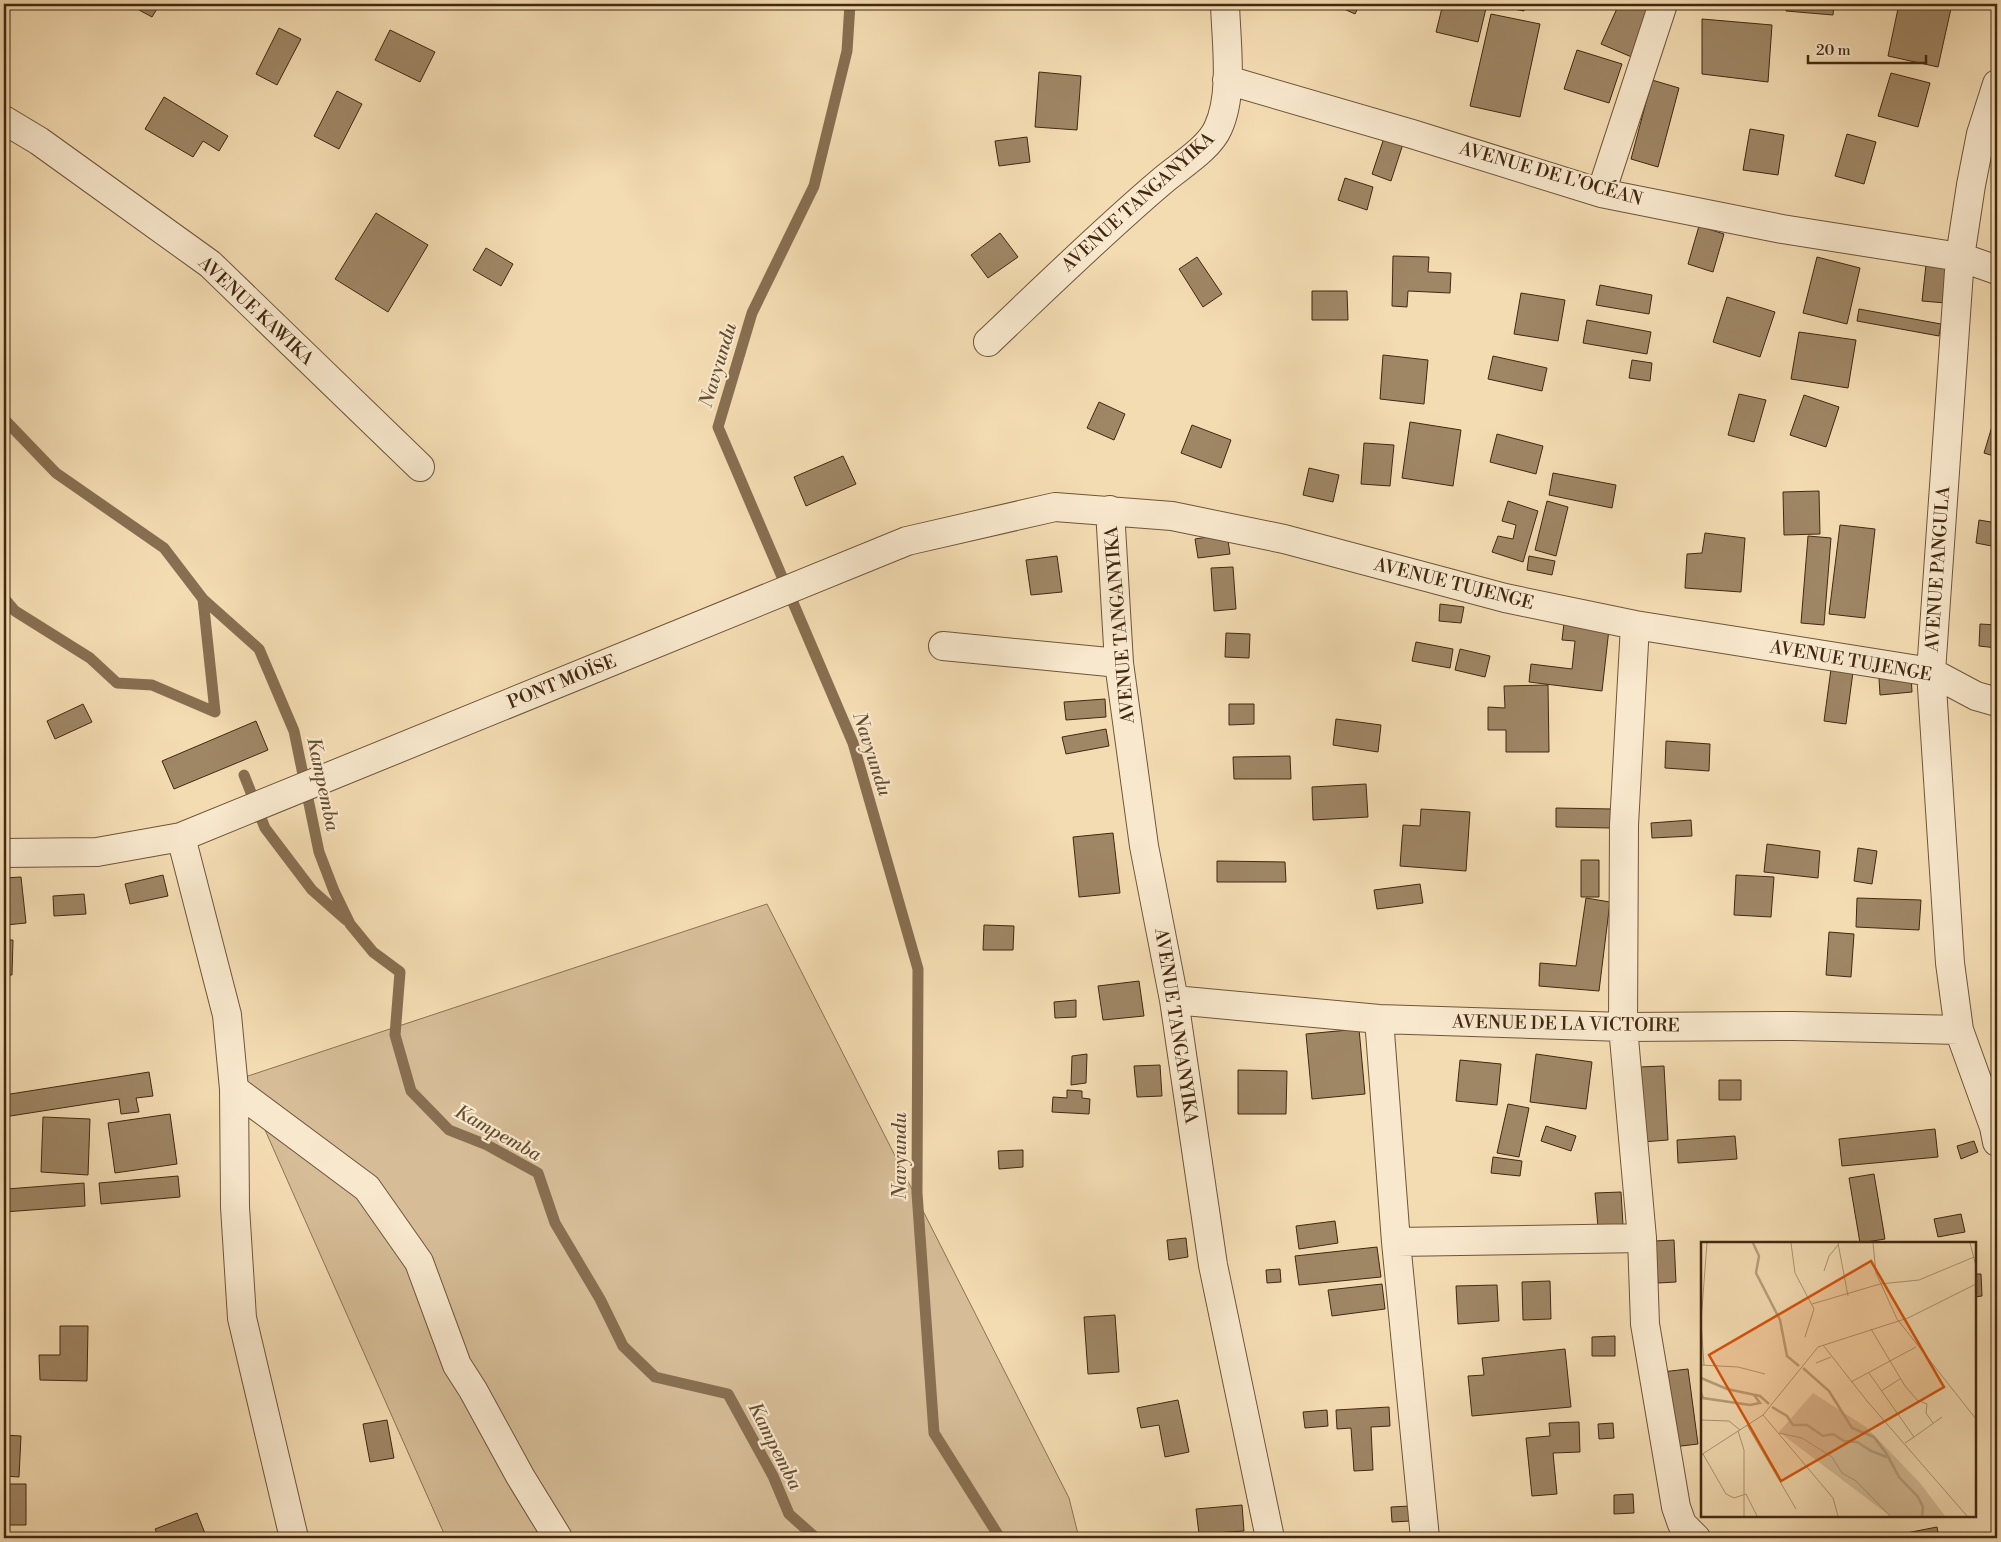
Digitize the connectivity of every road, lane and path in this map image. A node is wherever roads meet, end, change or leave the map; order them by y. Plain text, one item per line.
1 (1225, 4) edge
2 (1662, 4) edge
3 (1227, 80) junction
4 (1997, 84) edge
5 (4, 120) edge
6 (1601, 192) junction
7 (1960, 257) junction
8 (1997, 270) edge
9 (988, 342) dead end
10 (420, 467) dead end
11 (1110, 510) junction
12 (907, 541) joint
13 (1635, 625) junction
14 (943, 646) dead end
15 (1119, 663) junction
16 (1931, 672) junction
17 (1997, 702) edge
18 (181, 837) junction
19 (4, 853) edge
20 (1174, 1000) junction
21 (1379, 1019) junction
22 (1623, 1027) junction
23 (1959, 1030) junction
24 (234, 1089) junction
25 (1997, 1142) edge
26 (1642, 1238) junction
27 (1396, 1242) junction
28 (294, 1538) edge
29 (558, 1538) edge
30 (1270, 1538) edge
31 (1425, 1538) edge
32 (1696, 1538) edge

1 - 3 street, AVENUE TANGANYIKA
2 - 6 street
3 - 6 street, AVENUE DE L'OCÉAN
3 - 9 street, AVENUE TANGANYIKA
4 - 7 street, AVENUE PANGULA
5 - 10 street, AVENUE KAWIKA
6 - 7 street, AVENUE DE L'OCÉAN
7 - 8 street, AVENUE DE L'OCÉAN
7 - 16 street, AVENUE PANGULA
11 - 12 street, AVENUE TUJENGE
11 - 13 street, AVENUE TUJENGE
11 - 15 street, AVENUE TANGANYIKA
12 - 18 street, PONT MOÏSE
13 - 16 street, AVENUE TUJENGE
13 - 22 street
14 - 15 street
15 - 20 street, AVENUE TANGANYIKA
16 - 17 street, AVENUE TUJENGE
16 - 23 street, AVENUE PANGULA
18 - 19 street, PONT MOÏSE
18 - 24 street
20 - 21 street, AVENUE DE LA VICTOIRE
20 - 30 street, AVENUE TANGANYIKA
21 - 22 street, AVENUE DE LA VICTOIRE
21 - 27 street
22 - 23 street, AVENUE DE LA VICTOIRE
22 - 26 street
23 - 25 street, AVENUE PANGULA
24 - 28 street
24 - 29 street
26 - 27 street
26 - 32 street
27 - 31 street

